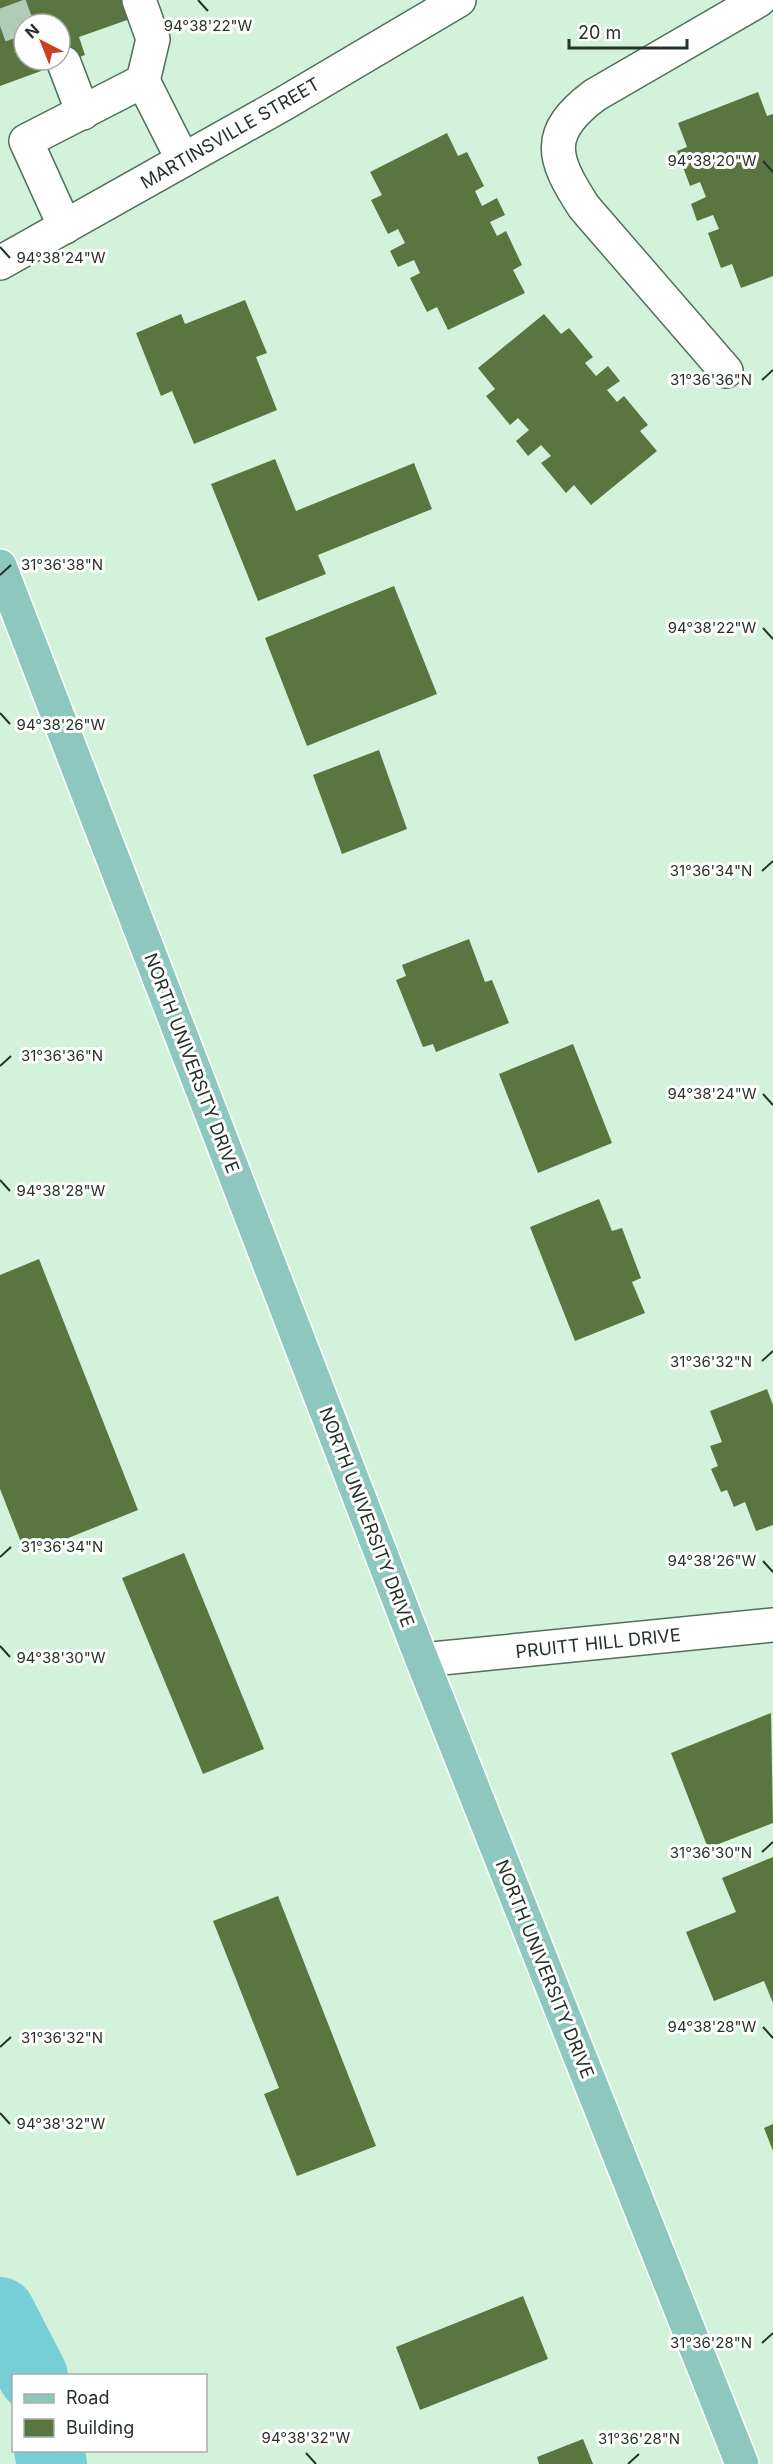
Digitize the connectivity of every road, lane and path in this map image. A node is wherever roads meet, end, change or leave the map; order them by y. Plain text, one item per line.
1 (139, 0) edge
2 (459, 0) edge
3 (757, 1) edge
4 (67, 72) edge
5 (143, 81) junction
6 (83, 113) junction
7 (13, 140) edge
8 (183, 160) junction
9 (65, 227) junction
10 (0, 264) edge
11 (726, 371) dead end
12 (0, 566) edge
13 (773, 1625) edge
14 (422, 1660) junction
15 (742, 2464) edge

1 - 5 street
2 - 8 street, MARTINSVILLE STREET
3 - 11 street
4 - 6 street
5 - 6 street
5 - 8 street
6 - 7 street
7 - 9 street
8 - 9 street, MARTINSVILLE STREET
9 - 10 street, MARTINSVILLE STREET
12 - 14 main road, NORTH UNIVERSITY DRIVE
13 - 14 street, PRUITT HILL DRIVE
14 - 15 main road, NORTH UNIVERSITY DRIVE

